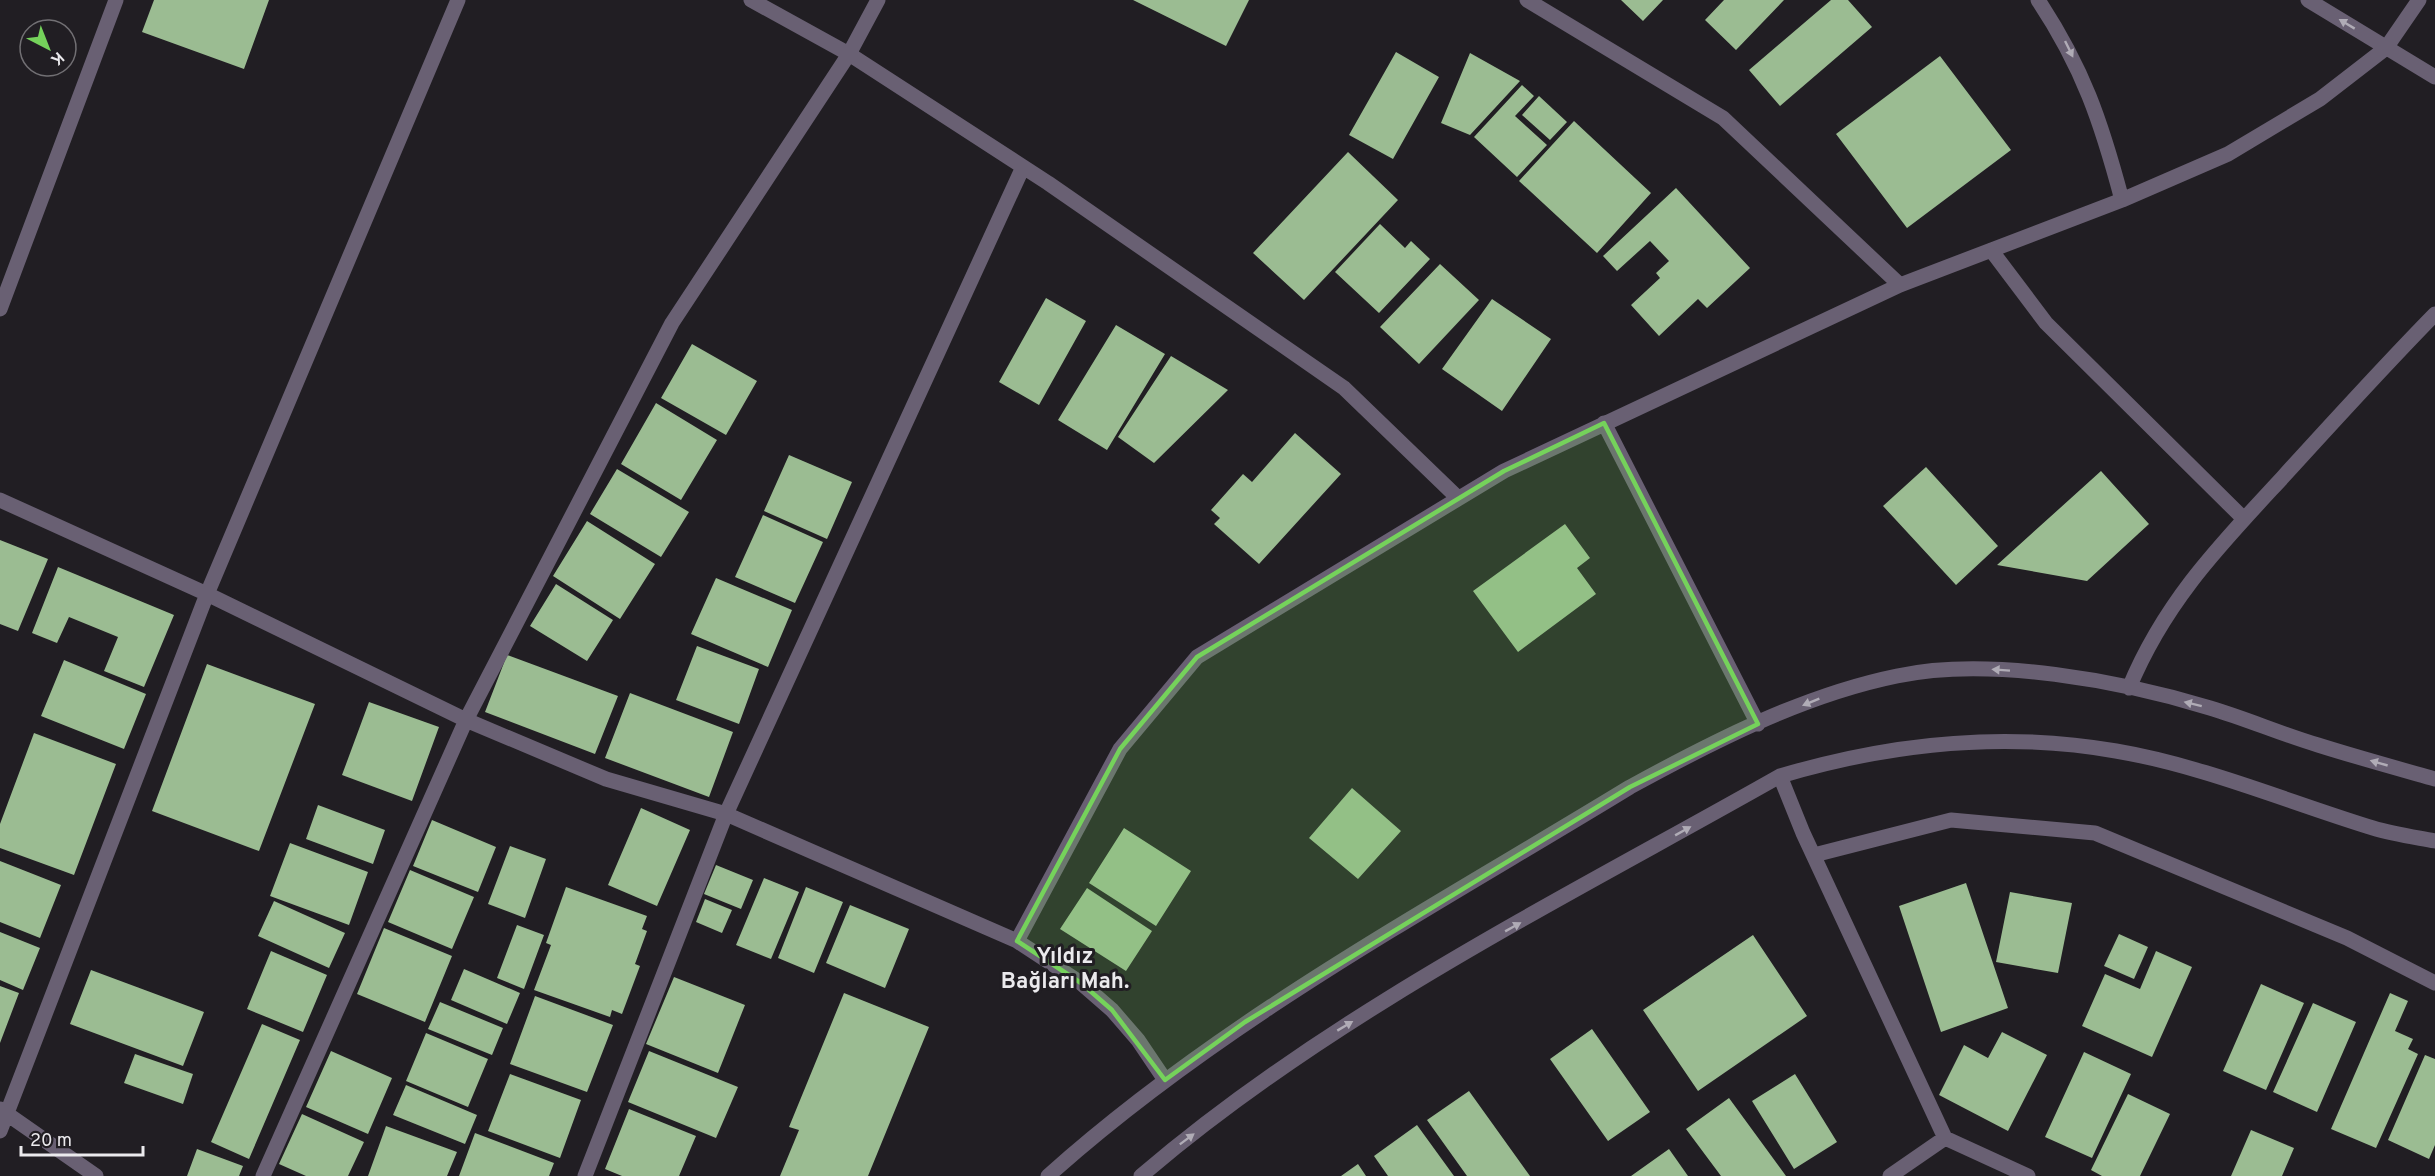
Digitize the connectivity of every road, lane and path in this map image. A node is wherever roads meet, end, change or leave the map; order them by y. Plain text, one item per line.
1 (116, 0) edge
2 (458, 0) edge
3 (751, 0) edge
4 (878, 0) edge
5 (1527, 0) edge
6 (2038, 0) edge
7 (2308, 0) edge
8 (2419, 0) edge
9 (2386, 48) junction
10 (849, 54) junction
11 (2435, 77) edge
12 (1023, 167) junction
13 (2122, 200) junction
14 (1991, 250) junction
15 (1900, 285) junction
16 (0, 309) edge
17 (2435, 314) edge
18 (1604, 423) junction
19 (1458, 498) junction
20 (0, 500) edge
21 (2244, 519) junction
22 (207, 594) junction
23 (2129, 688) junction
24 (466, 720) junction
25 (1758, 724) junction
26 (1780, 776) junction
27 (2435, 780) edge
28 (726, 814) junction
29 (2435, 841) edge
30 (1814, 855) junction
31 (1017, 941) junction
32 (2435, 982) edge
33 (1165, 1080) junction
34 (4, 1112) edge
35 (0, 1131) edge
36 (1945, 1138) junction
37 (96, 1176) edge
38 (263, 1176) edge
39 (585, 1176) edge
40 (1048, 1176) edge
41 (1141, 1176) edge
42 (1890, 1176) edge
43 (2028, 1176) edge

1 - 16 street
2 - 22 street
3 - 10 street
4 - 10 street
5 - 15 street
6 -> 13 street
9 -> 7 street
8 - 9 street
9 - 11 street
9 - 13 street
10 - 12 street
10 - 24 street
12 - 19 street
12 - 28 street
13 - 14 street
14 - 15 street
14 - 21 street
15 - 18 street
17 - 21 street
18 - 19 street
18 - 25 street
19 - 31 street
20 - 22 street
21 - 23 street
22 - 24 street
22 - 34 street
23 -> 25 street
27 -> 23 street
24 - 28 street
24 - 38 street
25 - 33 street
26 - 29 street
26 - 30 street
41 -> 26 street
28 - 31 street
28 - 39 street
30 - 32 street
30 - 36 street
31 - 33 street
33 - 40 street
34 - 35 street
34 - 37 street
36 - 42 street
36 - 43 street

